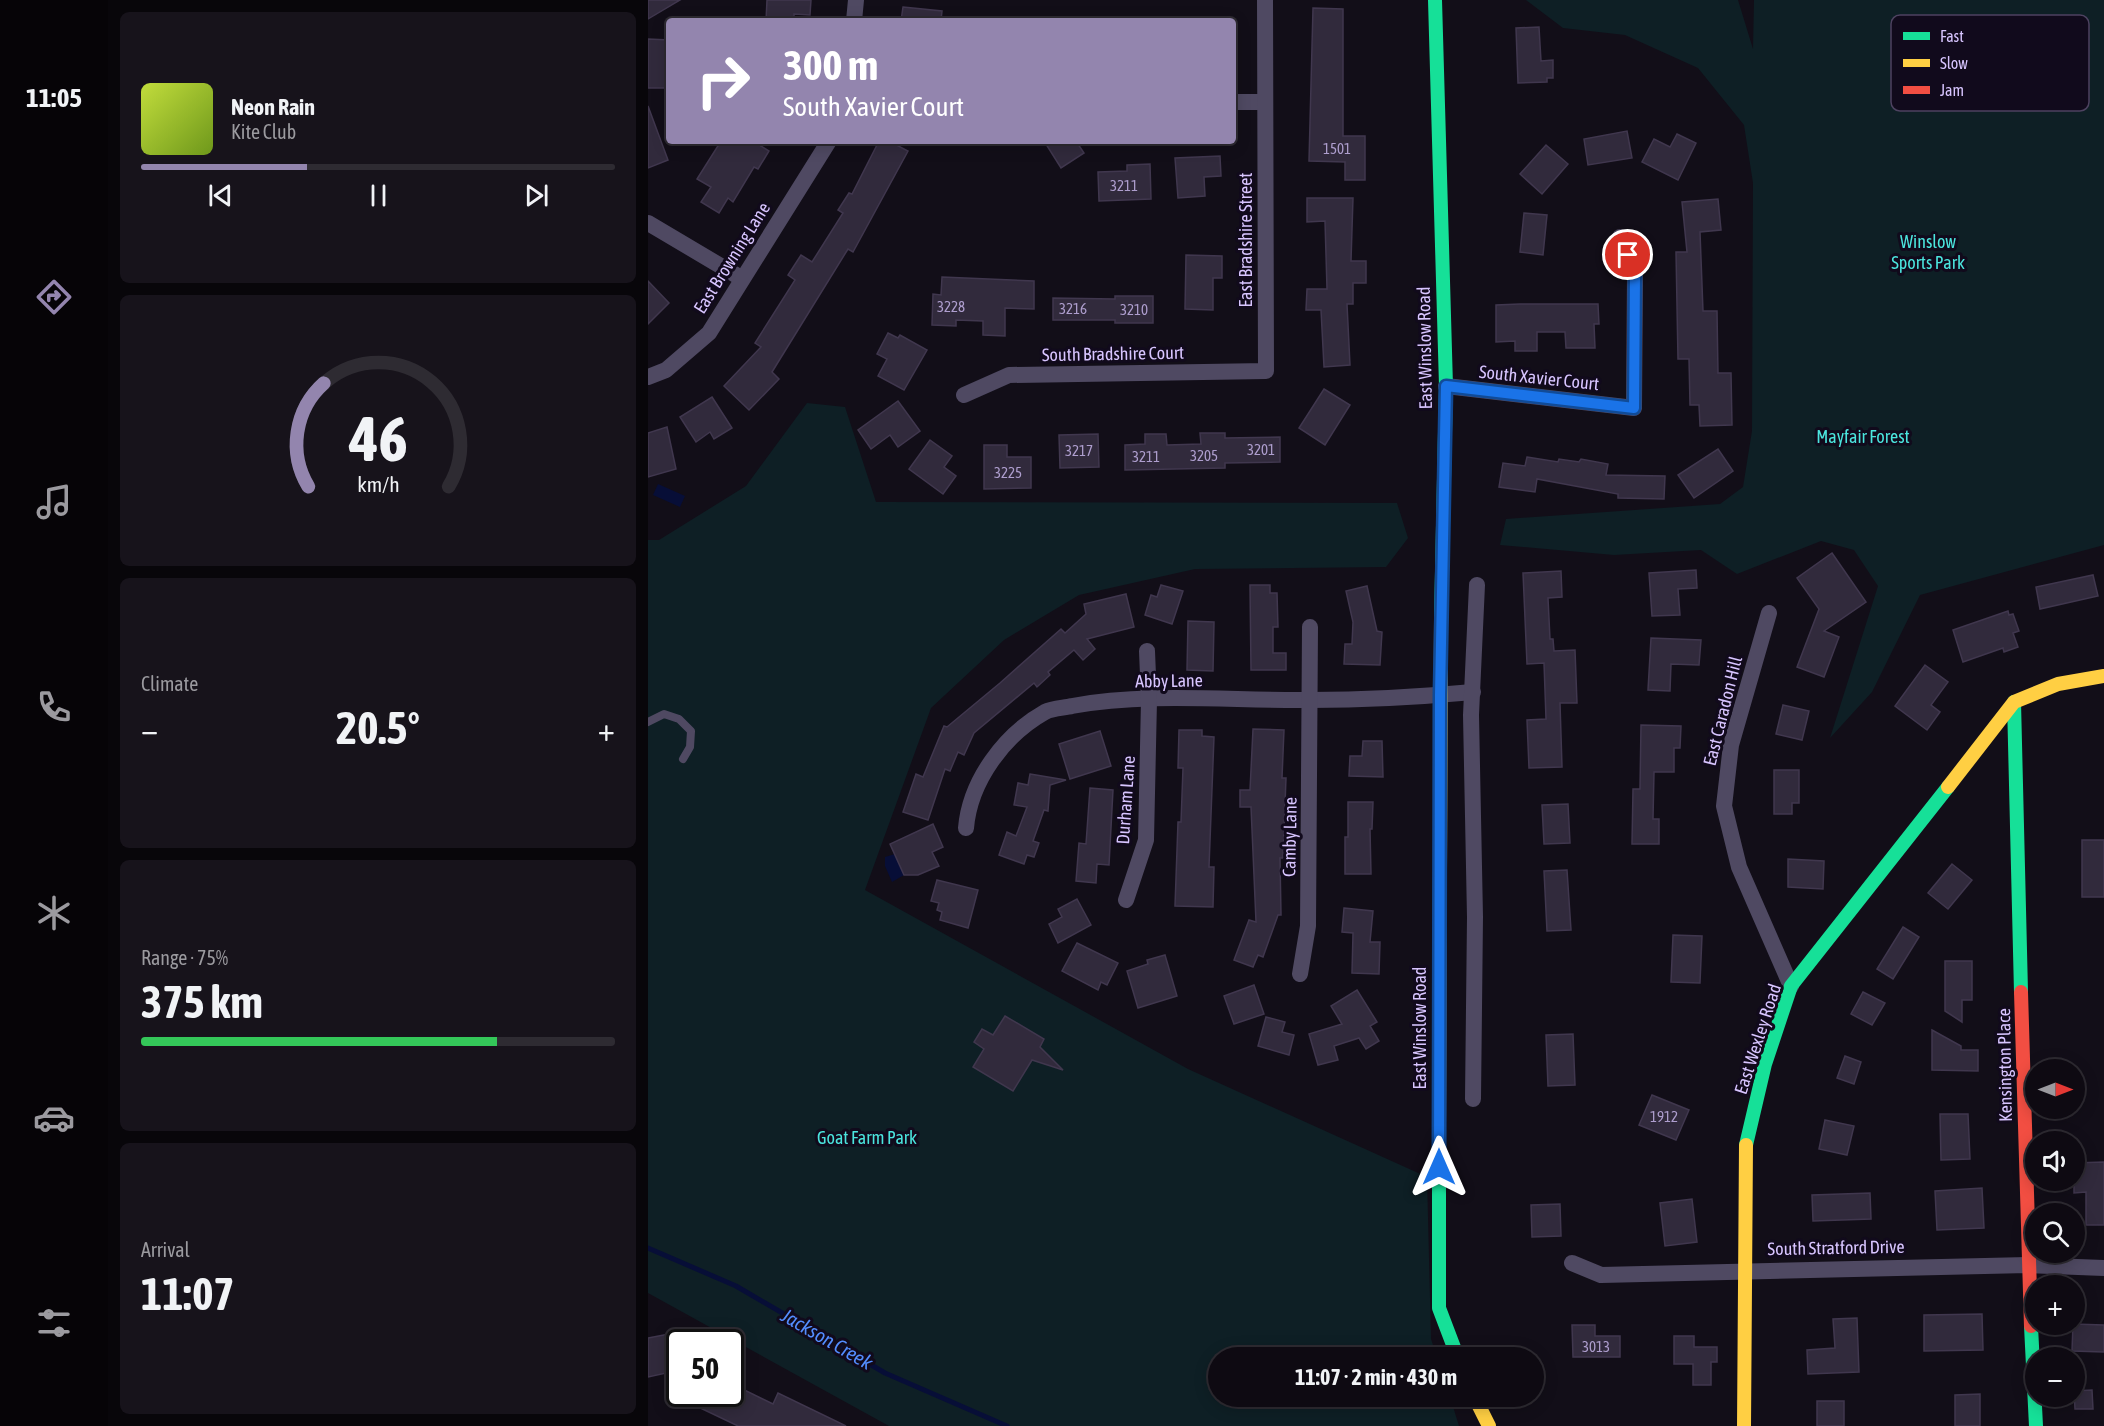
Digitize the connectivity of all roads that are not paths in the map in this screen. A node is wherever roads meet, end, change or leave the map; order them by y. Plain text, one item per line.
1 (856, 0) edge
2 (1265, 0) edge
3 (1435, 0) edge
4 (854, 18) edge
5 (1236, 102) edge
6 (1265, 102) junction
7 (827, 144) edge
8 (648, 223) edge
9 (1620, 237) dead end
10 (741, 278) junction
11 (1266, 371) joint
12 (648, 377) edge
13 (1446, 386) junction
14 (964, 395) dead end
15 (1477, 585) dead end
16 (1769, 613) dead end
17 (1310, 627) dead end
18 (1147, 651) dead end
19 (2104, 676) edge
20 (1473, 692) junction
21 (1440, 695) junction
22 (1149, 700) junction
23 (1311, 700) junction
24 (2014, 702) junction
25 (648, 722) edge
26 (683, 759) dead end
27 (966, 828) dead end
28 (1126, 900) dead end
29 (1300, 974) dead end
30 (1791, 986) junction
31 (1473, 1100) dead end
32 (1572, 1263) dead end
33 (2028, 1265) junction
34 (2104, 1268) edge
35 (1746, 1270) junction
36 (1454, 1347) edge
37 (1476, 1407) edge
38 (1479, 1407) edge
39 (1480, 1426) edge
40 (1489, 1426) edge
41 (1744, 1426) edge
42 (2036, 1426) edge

1 - 4 street
2 - 6 street, East Bradshire Street
3 - 13 street, East Winslow Road
5 - 6 street
6 - 11 street, East Bradshire Street
7 - 10 street, East Browning Lane
8 - 10 street
9 - 13 street, South Xavier Court
10 - 12 street, East Browning Lane
11 - 14 street, South Bradshire Court
13 - 21 street, East Winslow Road
15 - 20 street
16 - 30 street, East Caradon Hill
17 - 23 street, Camby Lane
18 - 22 street, Durham Lane
19 - 24 street
20 - 21 street
20 - 31 street
21 - 23 street, Abby Lane
21 - 36 street, East Winslow Road
22 - 23 street, Abby Lane
22 - 27 street, Abby Lane
22 - 28 street, Durham Lane
23 - 29 street, Camby Lane
24 - 30 street, East Wexley Road
24 - 33 street, Kensington Place
25 - 26 lane
30 - 35 street, East Wexley Road
32 - 35 street, South Stratford Drive
33 - 34 street, South Stratford Drive
33 - 35 street, South Stratford Drive
33 - 42 street, Kensington Place
35 - 41 street, East Wexley Road
37 - 39 street
38 - 40 street

